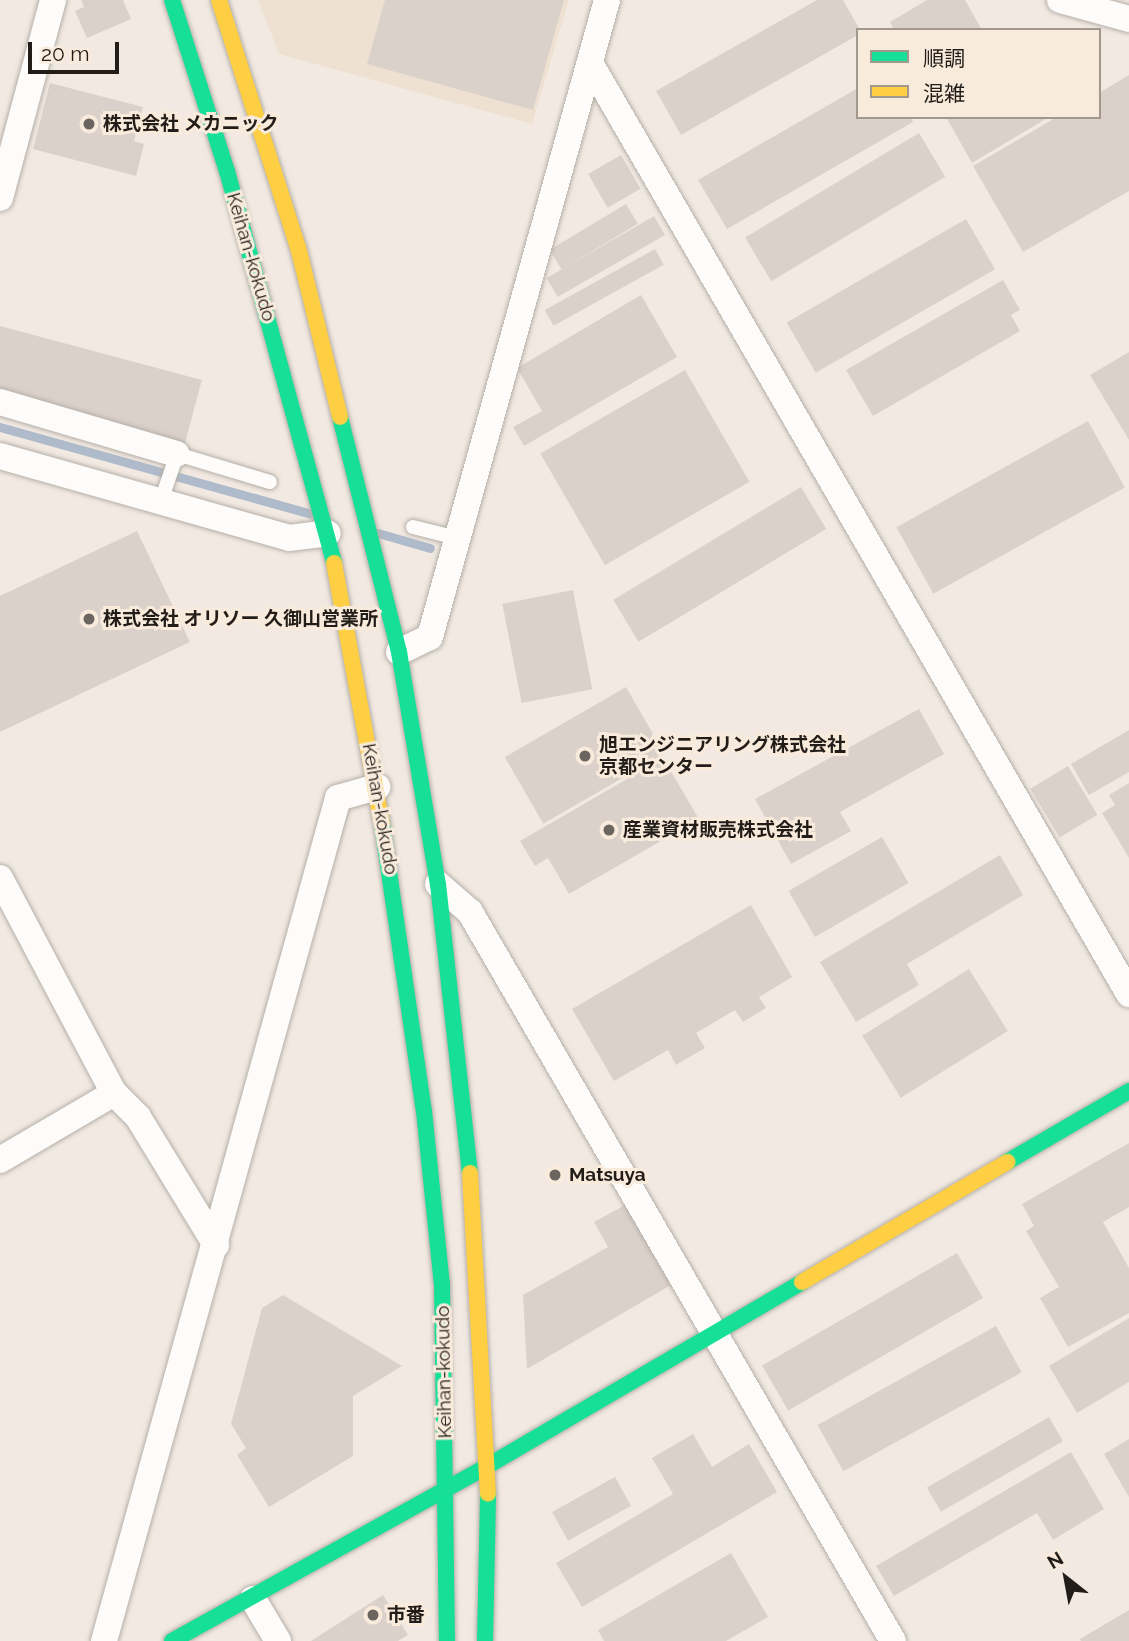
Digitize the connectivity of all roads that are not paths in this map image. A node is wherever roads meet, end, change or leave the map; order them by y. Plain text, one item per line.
1 (53, 0) edge
2 (172, 0) edge
3 (219, 0) edge
4 (607, 0) edge
5 (1060, 0) edge
6 (1129, 19) edge
7 (590, 63) junction
8 (0, 198) edge
9 (0, 402) edge
10 (0, 456) edge
11 (177, 456) junction
12 (271, 481) dead end
13 (163, 498) junction
14 (413, 527) dead end
15 (328, 533) junction
16 (457, 538) junction
17 (399, 652) junction
18 (377, 787) junction
19 (0, 878) edge
20 (438, 884) junction
21 (1129, 994) edge
22 (1129, 1091) edge
23 (114, 1093) junction
24 (0, 1160) edge
25 (216, 1245) junction
26 (715, 1333) junction
27 (489, 1465) junction
28 (446, 1489) junction
29 (253, 1599) junction
30 (104, 1641) edge
31 (172, 1641) edge
32 (278, 1641) edge
33 (447, 1641) edge
34 (485, 1641) edge
35 (893, 1641) edge

1 - 8 street
2 - 15 main road, Keihan-kokudo
3 - 17 main road, Keihan-kokudo
4 - 7 street
5 - 6 street
7 - 16 street
7 - 21 street
9 - 11 street
10 - 13 street
11 - 12 lane
11 - 13 lane
13 - 15 street
14 - 16 lane
15 - 18 main road, Keihan-kokudo
16 - 17 street
17 - 20 main road, Keihan-kokudo
18 - 25 street
18 - 28 main road, Keihan-kokudo
19 - 23 street
20 - 26 street
20 - 27 main road, Keihan-kokudo
22 - 26 main road
23 - 24 street
23 - 25 street
25 - 30 street
26 - 27 main road
26 - 35 street
27 - 28 main road
27 - 34 main road, Keihan-kokudo
28 - 29 main road
28 - 33 main road, Keihan-kokudo
29 - 31 main road
29 - 32 street

